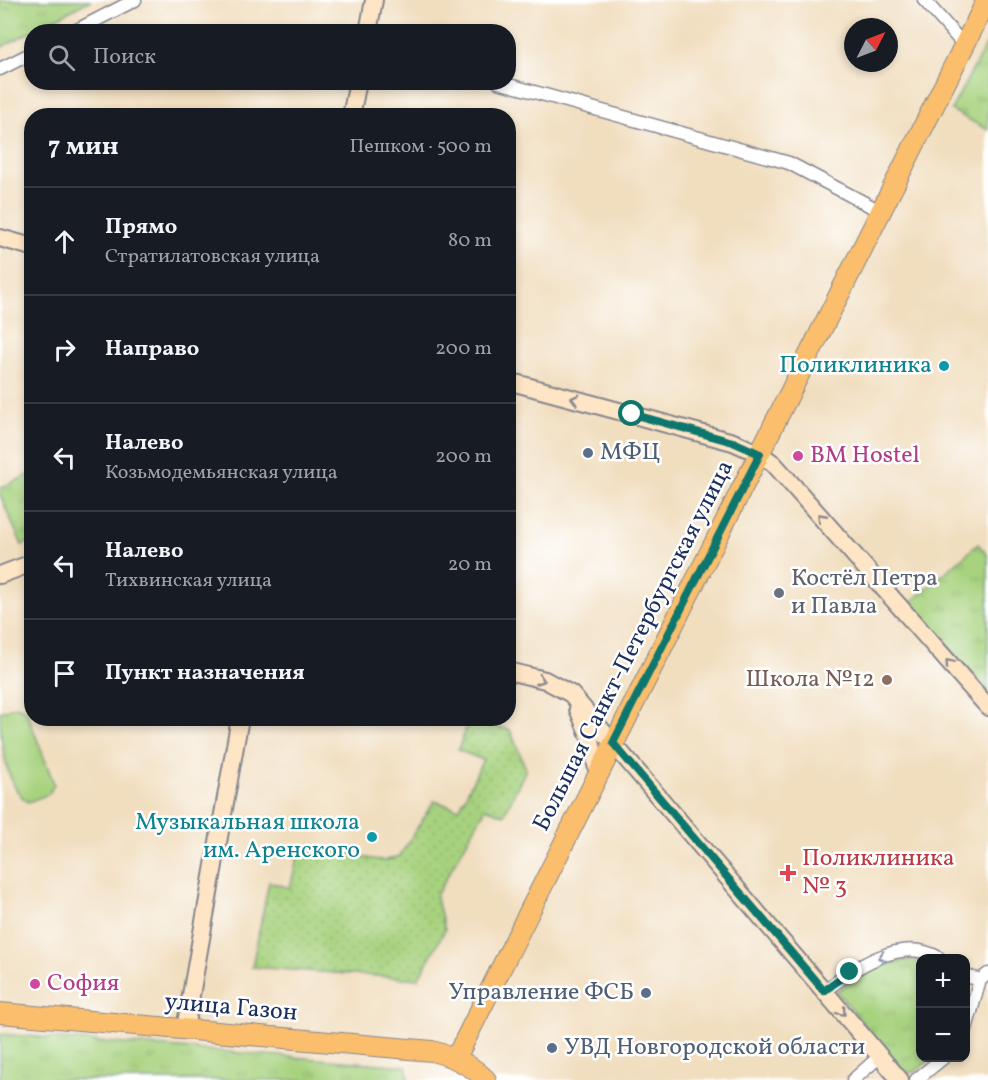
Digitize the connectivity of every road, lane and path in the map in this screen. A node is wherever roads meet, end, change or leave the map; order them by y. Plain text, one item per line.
1 (135, 0) edge
2 (374, 0) edge
3 (924, 0) edge
4 (987, 0) edge
5 (88, 24) edge
6 (370, 24) edge
7 (964, 45) junction
8 (24, 57) edge
9 (0, 69) edge
10 (516, 87) edge
11 (356, 90) edge
12 (353, 108) edge
13 (880, 211) junction
14 (0, 238) edge
15 (24, 245) edge
16 (516, 383) edge
17 (760, 454) junction
18 (24, 566) edge
19 (0, 574) edge
20 (516, 672) edge
21 (571, 694) junction
22 (988, 707) edge
23 (239, 726) edge
24 (613, 743) junction
25 (598, 774) junction
26 (922, 954) edge
27 (984, 977) edge
28 (824, 991) junction
29 (0, 1012) edge
30 (970, 1017) edge
31 (185, 1029) junction
32 (879, 1057) junction
33 (456, 1058) junction
34 (938, 1062) edge
35 (486, 1080) edge
36 (853, 1080) edge
37 (900, 1080) edge
38 (916, 1080) edge

1 - 5 street
2 - 6 street
3 - 7 street
4 - 7 main road, Большая Санкт-Петербургская улица
7 - 13 main road, Большая Санкт-Петербургская улица
8 - 9 street
10 - 13 street
11 - 12 street
13 - 17 main road, Большая Санкт-Петербургская улица
14 - 15 street
17 -> 16 street
22 -> 17 street
17 - 24 main road, Большая Санкт-Петербургская улица
18 - 19 street
20 -> 21 street
21 - 24 street
21 - 25 street
23 - 31 street
24 - 25 main road, Большая Санкт-Петербургская улица
24 - 28 street
25 - 33 main road, Большая Санкт-Петербургская улица
26 -> 28 street
27 - 30 street
28 -> 32 street
29 - 31 main road, улица Газон
31 - 33 main road, улица Газон
32 - 36 street
32 - 37 street
33 - 35 main road, улица Газон
34 - 38 street

